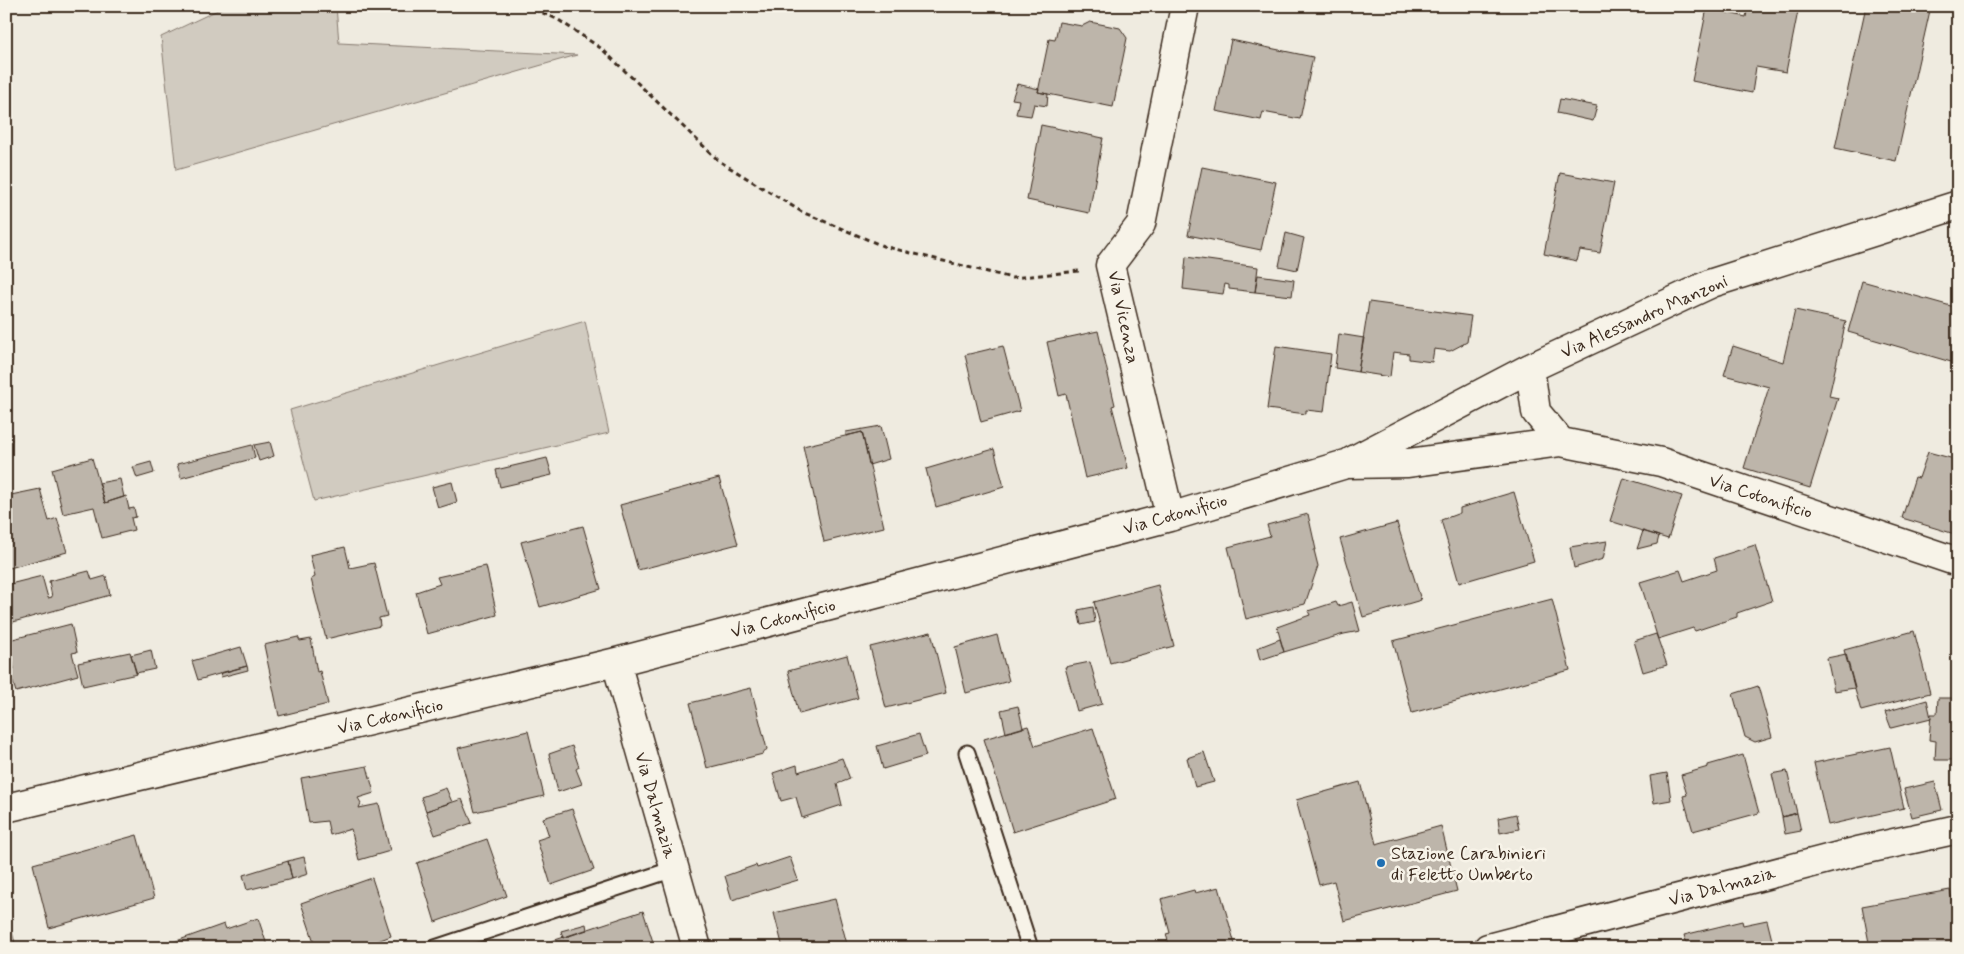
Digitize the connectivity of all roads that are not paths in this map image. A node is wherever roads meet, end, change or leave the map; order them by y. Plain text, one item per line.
1 (1185, 6) edge
2 (1958, 205) edge
3 (1530, 368) junction
4 (1560, 442) junction
5 (1346, 464) junction
6 (1170, 517) junction
7 (1958, 562) edge
8 (616, 662) junction
9 (967, 753) dead end
10 (6, 808) edge
11 (1958, 829) edge
12 (674, 869) junction
13 (434, 948) edge
14 (697, 948) edge
15 (1030, 948) edge
16 (1488, 948) edge

1 - 6 street, Via Vicenza
2 - 3 street, Via Alessandro Manzoni
3 - 4 street
3 - 5 street, Via Alessandro Manzoni
4 - 5 street, Via Cotonificio
4 - 7 street, Via Cotonificio
5 - 6 street, Via Cotonificio
6 - 8 street, Via Cotonificio
8 - 10 street, Via Cotonificio
8 - 12 street, Via Dalmazia
9 - 15 lane
11 - 16 street, Via Dalmazia
12 - 13 lane
12 - 14 street, Via Dalmazia

